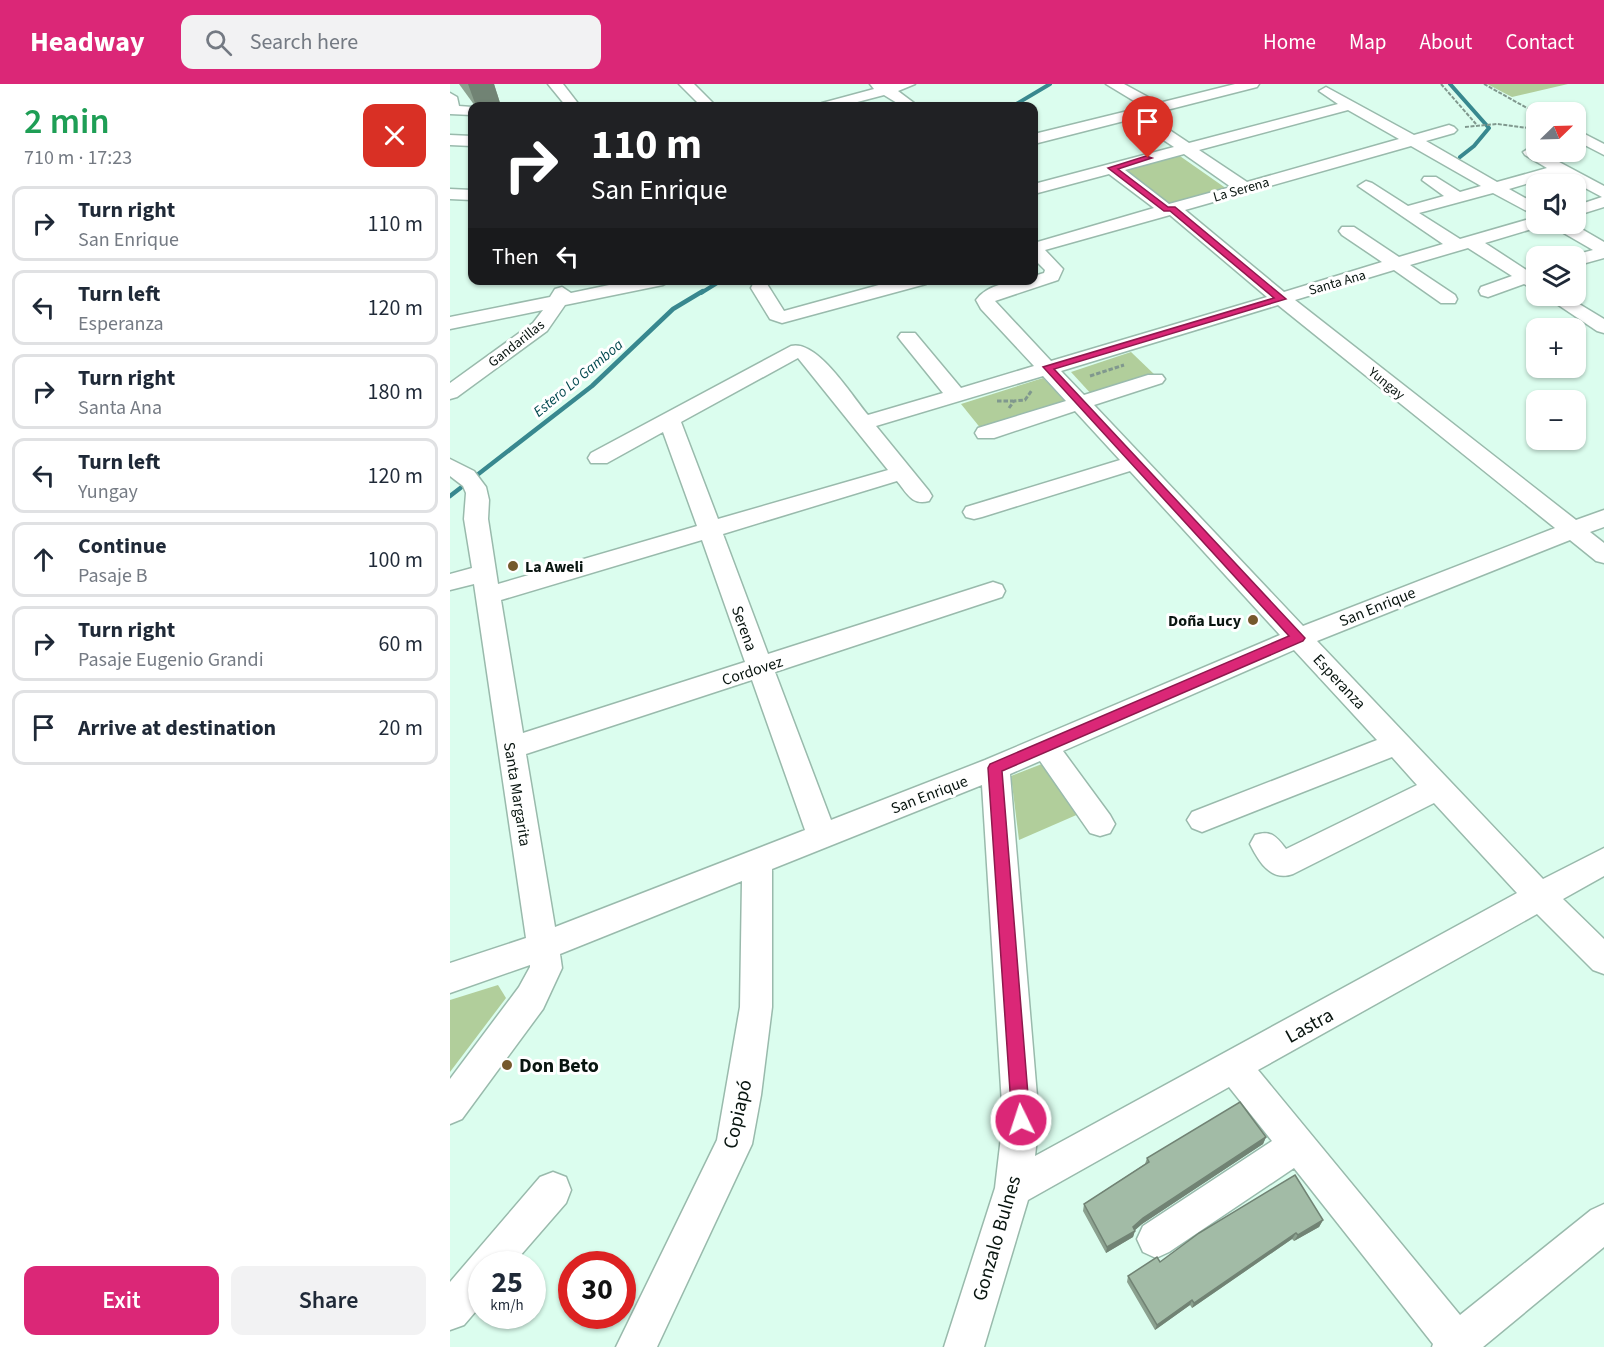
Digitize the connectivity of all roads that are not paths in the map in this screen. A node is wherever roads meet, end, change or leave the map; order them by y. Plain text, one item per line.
1 (555, 84) edge
2 (686, 84) edge
3 (908, 84) edge
4 (1113, 84) edge
5 (882, 87) edge
6 (1251, 90) edge
7 (1326, 92) dead end
8 (450, 97) edge
9 (570, 102) edge
10 (705, 102) edge
11 (838, 102) edge
12 (905, 102) edge
13 (1350, 105) junction
14 (1156, 107) junction
15 (468, 111) edge
16 (1134, 113) junction
17 (1449, 130) dead end
18 (1038, 138) edge
19 (450, 140) edge
20 (1414, 140) junction
21 (1586, 140) edge
22 (468, 141) edge
23 (1185, 148) junction
24 (1604, 150) edge
25 (1550, 162) edge
26 (1112, 168) junction
27 (1561, 168) junction
28 (1430, 180) dead end
29 (1366, 186) dead end
30 (1038, 188) edge
31 (1244, 188) junction
32 (1496, 188) junction
33 (1604, 193) edge
34 (450, 194) edge
35 (468, 195) edge
36 (1459, 198) junction
37 (1604, 202) edge
38 (1526, 205) edge
39 (1586, 208) edge
40 (1169, 209) junction
41 (1405, 212) junction
42 (1526, 225) edge
43 (1347, 231) dead end
44 (1578, 234) edge
45 (1465, 244) junction
46 (1038, 248) edge
47 (1604, 250) edge
48 (1038, 253) edge
49 (1586, 257) edge
50 (1398, 264) junction
51 (1526, 275) edge
52 (1526, 280) edge
53 (1038, 281) edge
54 (565, 285) edge
55 (639, 285) edge
56 (860, 285) edge
57 (903, 285) edge
58 (1024, 285) edge
59 (760, 288) dead end
60 (1488, 291) dead end
61 (868, 295) junction
62 (1281, 299) junction
63 (1448, 299) dead end
64 (558, 302) junction
65 (1571, 306) edge
66 (450, 323) edge
67 (1603, 325) edge
68 (908, 337) dead end
69 (1048, 367) junction
70 (1149, 382) road end
71 (450, 393) edge
72 (956, 395) junction
73 (1082, 403) junction
74 (669, 419) junction
75 (861, 424) junction
76 (990, 432) road end
77 (599, 458) dead end
78 (1136, 462) junction
79 (901, 473) junction
80 (463, 476) edge
81 (921, 496) dead end
82 (974, 512) dead end
83 (1604, 518) edge
84 (710, 529) junction
85 (1574, 531) junction
86 (1604, 555) edge
87 (450, 582) edge
88 (486, 584) junction
89 (993, 591) dead end
90 (1298, 638) junction
91 (759, 668) junction
92 (1398, 742) junction
93 (1045, 747) junction
94 (511, 748) junction
95 (995, 768) junction
96 (1439, 787) junction
97 (1202, 820) dead end
98 (1100, 824) dead end
99 (822, 835) junction
100 (1265, 844) dead end
101 (757, 861) junction
102 (1604, 861) edge
103 (1540, 897) junction
104 (543, 946) junction
105 (1604, 960) edge
106 (450, 978) edge
107 (1234, 1067) junction
108 (450, 1107) edge
109 (1297, 1145) junction
110 (1014, 1188) junction
111 (554, 1190) dead end
112 (1604, 1223) edge
113 (1156, 1239) dead end
114 (500, 1251) edge
115 (468, 1290) edge
116 (450, 1311) edge
117 (1457, 1346) edge
118 (636, 1347) edge
119 (964, 1347) edge

1 - 9 street
2 - 10 street
3 - 5 street
4 - 14 street
5 - 11 street
5 - 12 street
6 - 14 street
7 - 13 street
8 - 15 street
13 - 20 street
13 - 23 street
14 - 16 street
16 - 18 street
16 - 23 street
17 - 20 street, La Serena
19 - 22 street
20 - 31 street, La Serena
20 - 32 street
21 - 24 street
23 - 26 street
23 - 31 street
25 - 27 street
26 - 30 street
26 - 40 street, Yungay
27 - 32 street
27 - 33 street
28 - 36 street
29 - 41 street
31 - 40 street, La Serena
32 - 36 street
32 - 38 street
34 - 35 street
36 - 41 street
37 - 39 street
40 - 46 street, La Serena
40 - 62 street, Yungay
41 - 45 street
42 - 45 street, Santa Ana
43 - 50 street
44 - 47 street
45 - 50 street, Santa Ana
45 - 51 street
47 - 49 street
48 - 53 street, Esperanza
50 - 62 street, Santa Ana
50 - 63 street
52 - 60 street
54 - 64 street, Gandarillas
55 - 64 street
56 - 61 street
57 - 61 street
58 - 69 street, Esperanza
59 - 61 street
62 - 69 street, Santa Ana
62 - 85 street, Yungay
64 - 66 street
64 - 71 street, Gandarillas
65 - 67 street
68 - 72 street
69 - 72 street, Santa Ana
69 - 73 street, Esperanza
70 - 73 street
72 - 75 street, Santa Ana
73 - 76 street
73 - 78 street, Esperanza
74 - 75 street
74 - 77 street
74 - 84 street, Serena
75 - 79 street
78 - 82 street
78 - 90 street, Esperanza
79 - 81 street
79 - 84 street
80 - 88 street, Santa Margarita
83 - 85 street, San Enrique
84 - 88 street
84 - 91 street, Serena
85 - 86 street, Yungay
85 - 90 street, San Enrique
87 - 88 street
88 - 94 street, Santa Margarita
89 - 91 street, Cordovez
90 - 92 street, Esperanza
90 - 93 street, San Enrique
91 - 94 street, Cordovez
91 - 99 street, Serena
92 - 96 street, Esperanza
92 - 97 street
93 - 95 street, San Enrique
93 - 98 street
94 - 104 street, Santa Margarita
95 - 99 street, San Enrique
95 - 110 street, Gonzalo Bulnes
96 - 100 street
96 - 103 street, Esperanza
99 - 101 street, San Enrique
101 - 104 street, San Enrique
101 - 118 street, Copiapó
102 - 103 street, Lastra
103 - 105 street, Esperanza
103 - 107 street, Lastra
104 - 106 street, San Enrique
104 - 108 street, Santa Margarita
107 - 109 street
107 - 110 street, Lastra
109 - 113 street
109 - 117 street
110 - 119 street, Gonzalo Bulnes
111 - 114 street
112 - 117 street
115 - 116 street

